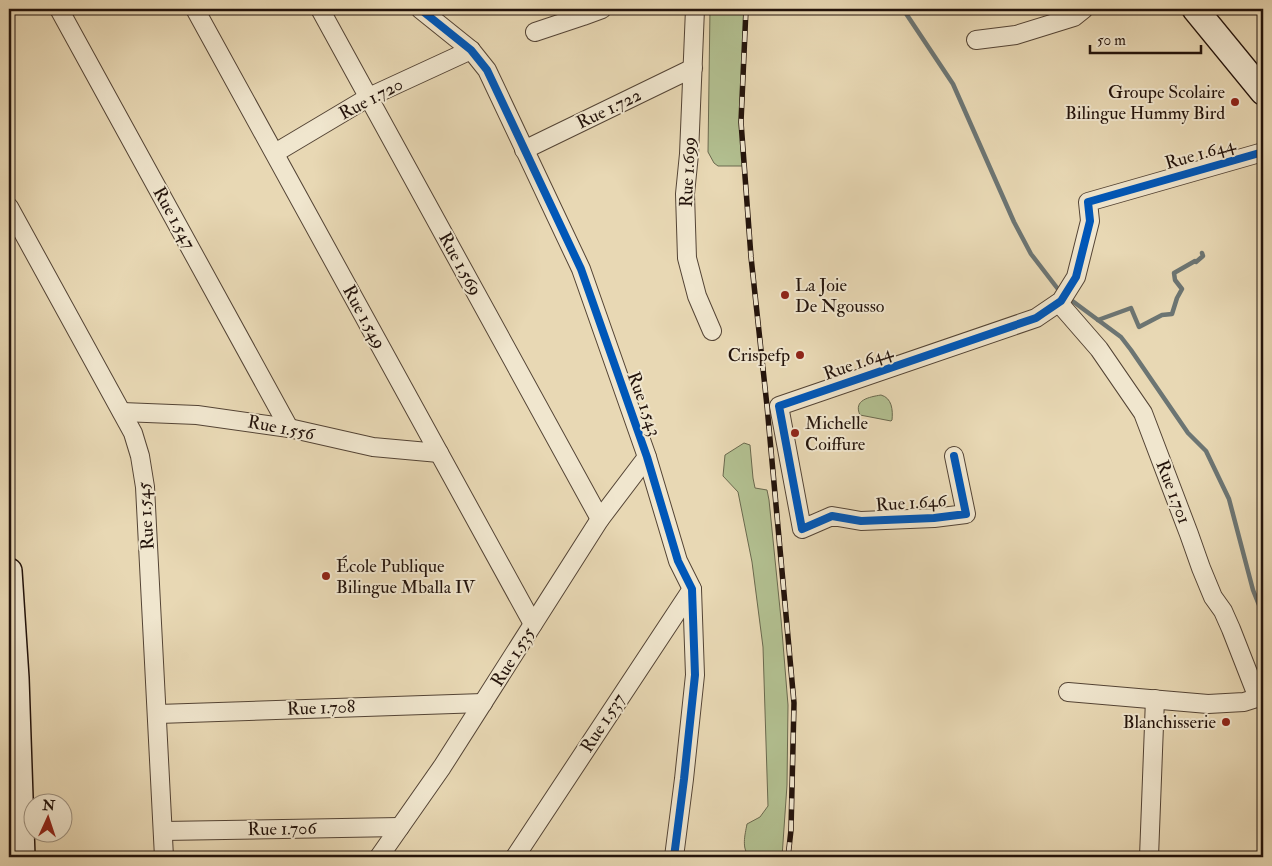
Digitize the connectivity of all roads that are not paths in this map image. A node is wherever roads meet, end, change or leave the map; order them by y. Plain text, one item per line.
1 (59, 9) edge
2 (195, 9) edge
3 (320, 9) edge
4 (420, 9) edge
5 (602, 9) edge
6 (695, 9) edge
7 (1084, 9) edge
8 (1195, 9) edge
9 (535, 32) dead end
10 (976, 40) dead end
11 (471, 50) junction
12 (693, 68) junction
13 (1263, 92) edge
14 (369, 97) junction
15 (524, 150) junction
16 (1263, 152) edge
17 (275, 153) junction
18 (9, 208) edge
19 (1062, 298) junction
20 (712, 331) dead end
21 (122, 412) junction
22 (289, 428) junction
23 (439, 453) junction
24 (954, 456) dead end
25 (647, 457) junction
26 (600, 519) junction
27 (802, 529) joint
28 (9, 571) edge
29 (692, 589) junction
30 (533, 624) junction
31 (1068, 692) dead end
32 (1261, 697) edge
33 (1155, 700) junction
34 (483, 703) junction
35 (158, 714) junction
36 (400, 827) junction
37 (163, 831) junction
38 (676, 835) junction
39 (17, 849) edge
40 (164, 857) edge
41 (379, 857) edge
42 (515, 857) edge
43 (660, 857) edge
44 (674, 857) edge
45 (1149, 857) edge

1 - 22 street, Rue 1.547
2 - 17 street, Rue 1.549
3 - 14 street, Rue 1.569
4 - 11 street, Rue 1.543
5 - 9 street
6 - 12 street, Rue 1.699
7 - 10 street
8 - 13 main road
11 - 14 street, Rue 1.720
11 - 15 street, Rue 1.543
12 - 15 street, Rue 1.722
12 - 20 street, Rue 1.699
14 - 17 street, Rue 1.720
14 - 26 street, Rue 1.569
15 - 25 street, Rue 1.543
16 - 19 street, Rue 1.644
17 - 23 street, Rue 1.549
18 - 21 street, Rue 1.545
19 - 27 street, Rue 1.644
19 - 32 street, Rue 1.701
21 - 22 street, Rue 1.556
21 - 35 street, Rue 1.545
22 - 23 street, Rue 1.556
23 - 30 street, Rue 1.549
24 - 27 street, Rue 1.646
25 - 26 street, Rue 1.535
25 - 29 street, Rue 1.543
26 - 30 street, Rue 1.535
28 - 39 main road
29 - 38 street, Rue 1.543
29 - 42 street, Rue 1.537
30 - 34 street, Rue 1.535
31 - 33 street
32 - 33 street
33 - 45 street
34 - 35 street, Rue 1.708
34 - 36 street, Rue 1.535
35 - 37 street, Rue 1.545
36 - 37 street, Rue 1.706
36 - 41 street, Rue 1.535
37 - 40 street, Rue 1.545
38 - 43 street
38 - 44 street, Rue 1.543

